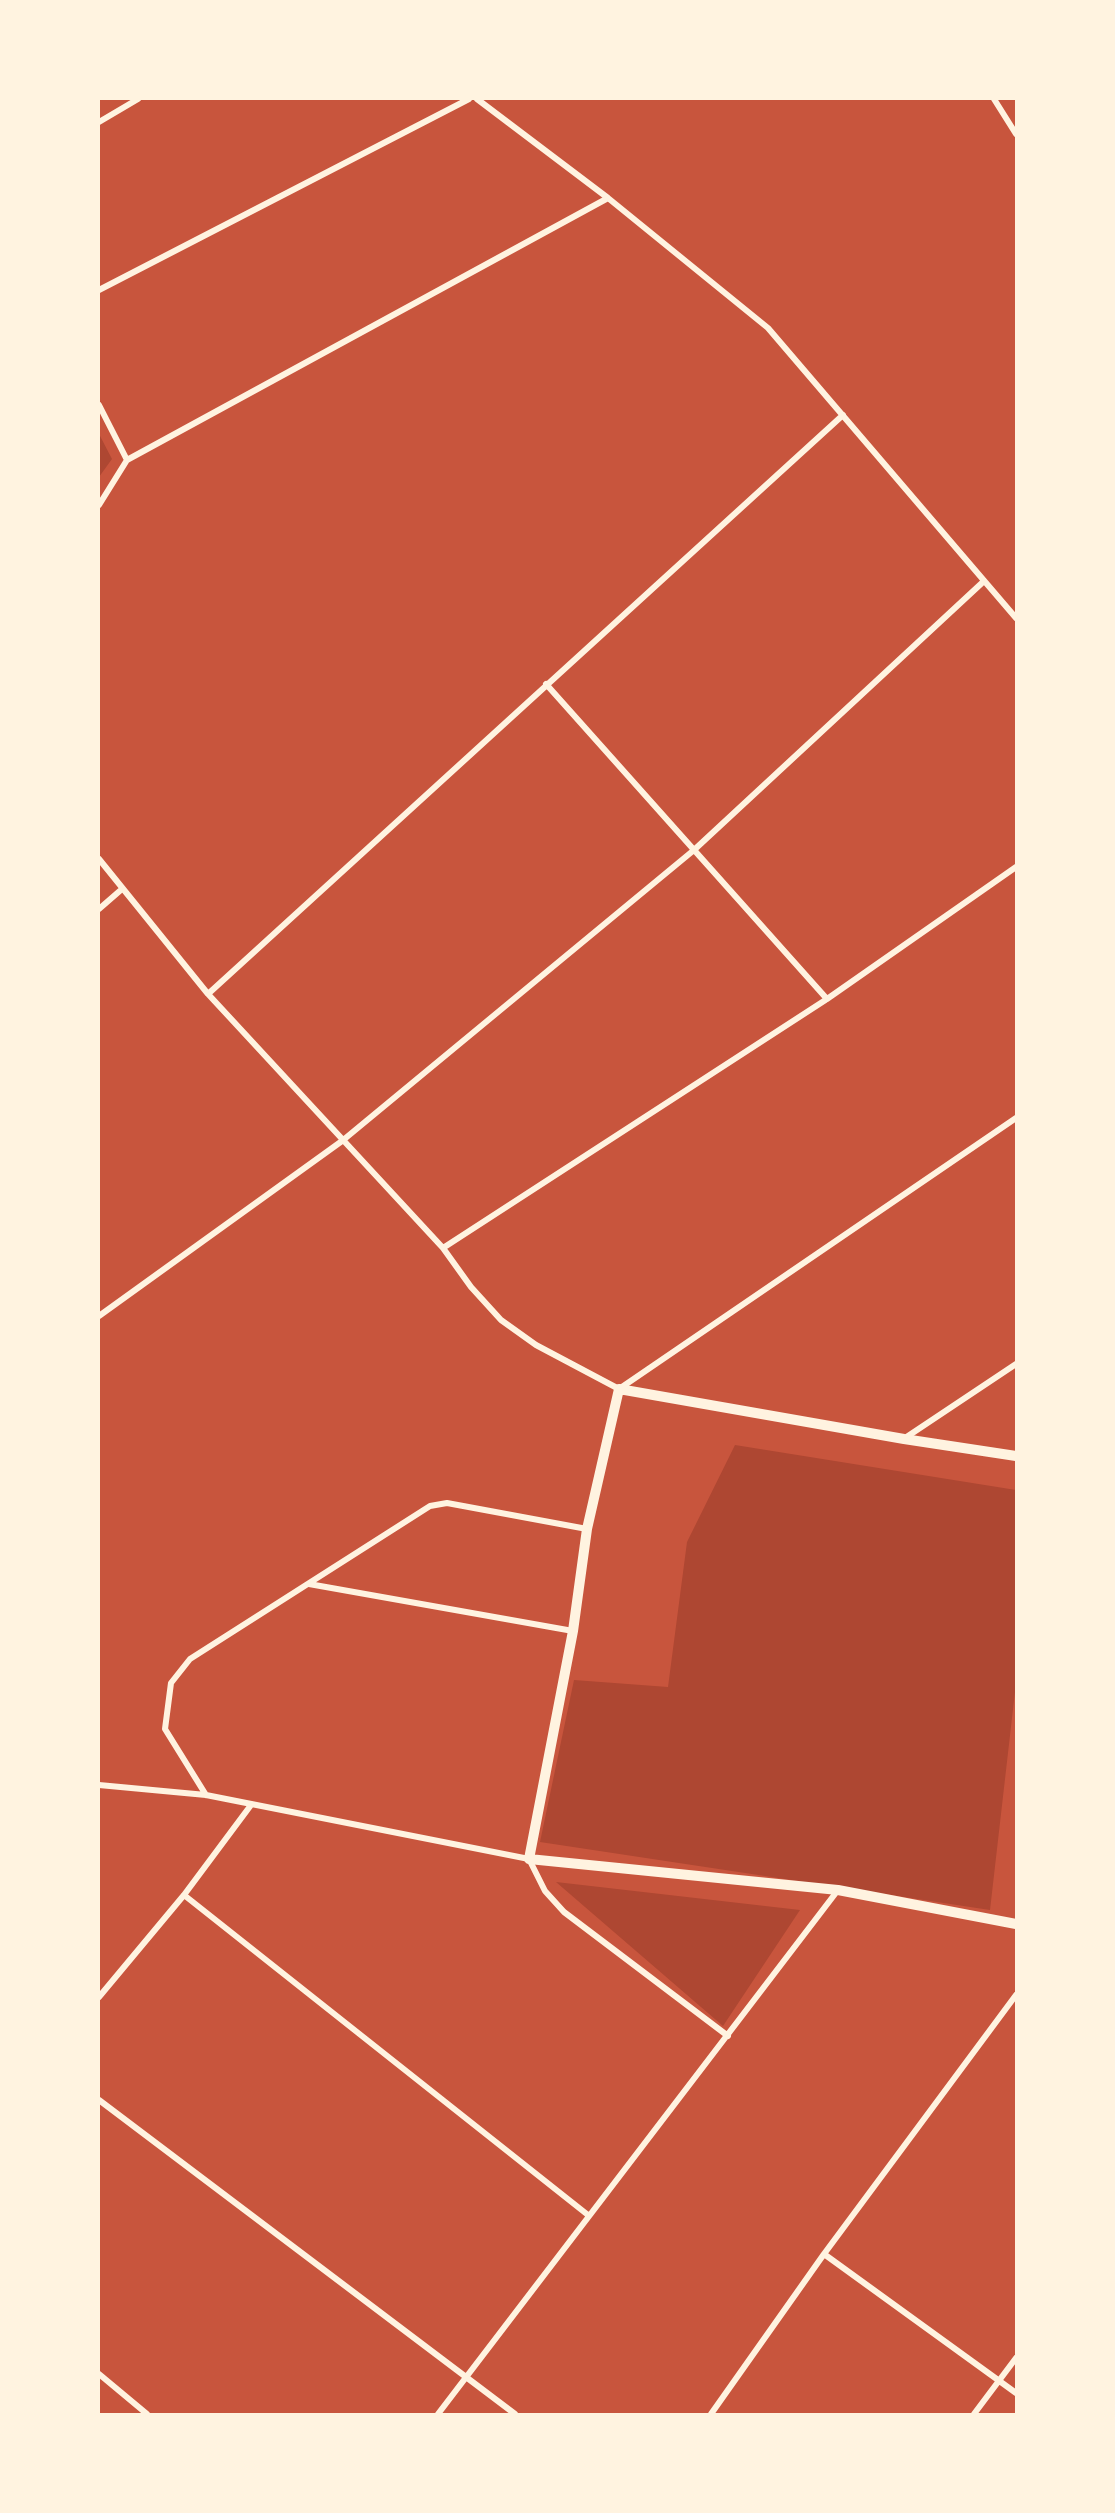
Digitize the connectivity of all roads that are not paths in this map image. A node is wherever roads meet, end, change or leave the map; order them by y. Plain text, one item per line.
1 (138, 99) edge
2 (469, 99) edge
3 (477, 99) edge
4 (994, 99) edge
5 (99, 122) edge
6 (1016, 134) edge
7 (608, 198) junction
8 (99, 290) edge
9 (99, 405) edge
10 (843, 415) junction
11 (127, 460) junction
12 (99, 506) edge
13 (983, 582) junction
14 (1016, 618) edge
15 (546, 684) junction
16 (694, 850) junction
17 (99, 859) edge
18 (1016, 867) edge
19 (122, 889) junction
20 (99, 909) edge
21 (208, 994) junction
22 (827, 999) junction
23 (1016, 1118) edge
24 (342, 1141) junction
25 (443, 1248) junction
26 (99, 1316) edge
27 (1016, 1364) edge
28 (619, 1389) junction
29 (904, 1439) junction
30 (1016, 1456) edge
31 (587, 1529) junction
32 (309, 1584) junction
33 (573, 1631) junction
34 (99, 1785) edge
35 (206, 1795) junction
36 (251, 1805) junction
37 (529, 1859) junction
38 (838, 1890) junction
39 (184, 1895) junction
40 (1016, 1924) edge
41 (1016, 1995) edge
42 (99, 1997) edge
43 (728, 2036) junction
44 (99, 2100) edge
45 (588, 2215) junction
46 (824, 2254) junction
47 (1016, 2358) edge
48 (99, 2374) edge
49 (465, 2378) junction
50 (1000, 2380) junction
51 (1016, 2393) edge
52 (147, 2414) edge
53 (438, 2414) edge
54 (515, 2414) edge
55 (711, 2414) edge
56 (974, 2414) edge

1 - 5 street
2 - 8 street
3 - 7 street
4 - 6 street
7 - 10 street
7 - 11 street
9 - 11 street
10 - 13 street
10 - 15 street
11 - 12 street
13 - 14 street
13 - 16 street
15 - 16 street
15 - 21 street
16 - 22 street
16 - 24 street
17 - 19 street
18 - 22 street
19 - 20 street
19 - 21 street
21 - 24 street
22 - 25 street
23 - 28 street
24 - 25 street
24 - 26 street
25 - 28 street
27 - 29 street
28 - 29 street
28 - 31 street
29 - 30 street
31 - 32 street
31 - 33 street
32 - 33 street
32 - 35 street
33 - 37 street
34 - 35 street
35 - 36 street
36 - 37 street
36 - 39 street
37 - 38 street
37 - 43 street
38 - 40 street
38 - 43 street
39 - 42 street
39 - 45 street
41 - 46 street
43 - 45 street
44 - 49 street
45 - 49 street
46 - 50 street
46 - 55 street
47 - 50 street
48 - 52 street
49 - 53 street
49 - 54 street
50 - 51 street
50 - 56 street

